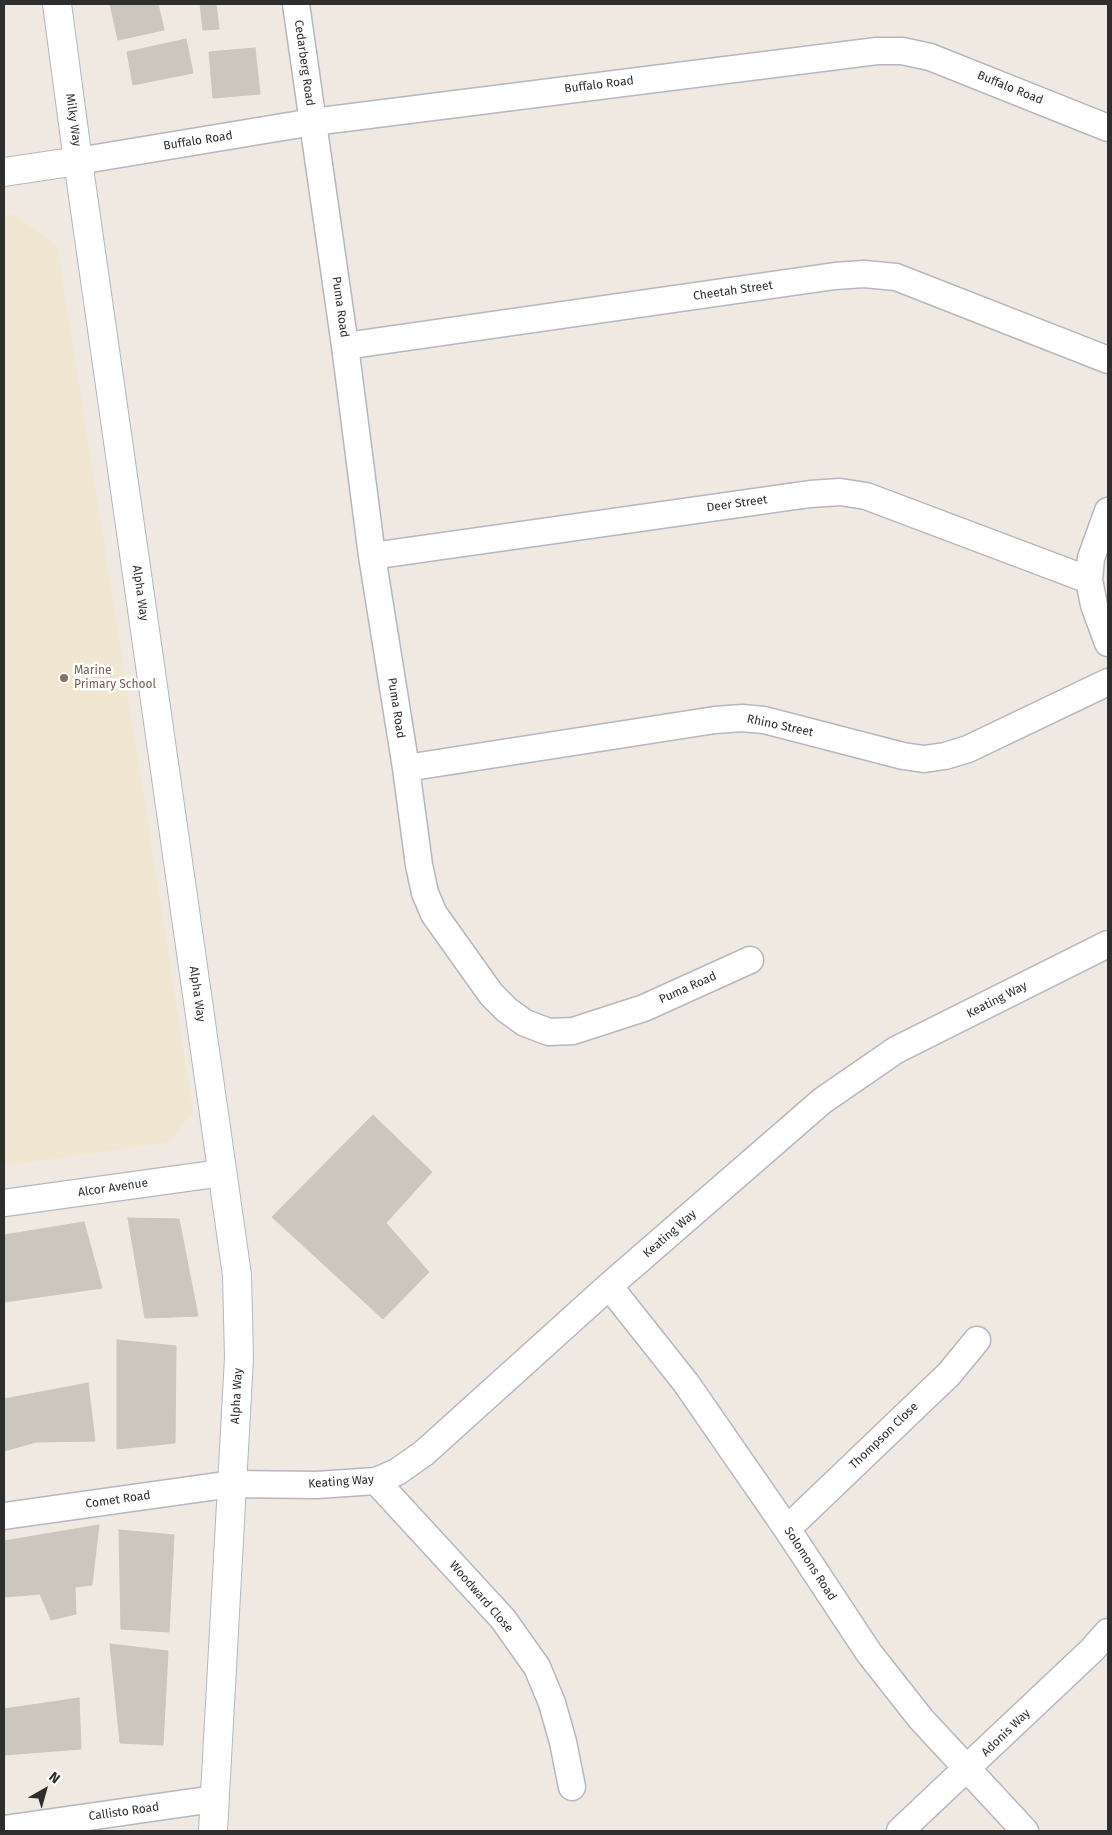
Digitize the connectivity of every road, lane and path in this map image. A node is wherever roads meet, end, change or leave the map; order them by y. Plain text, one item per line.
1 (58, 4) edge
2 (296, 4) edge
3 (313, 122) junction
4 (1108, 128) edge
5 (78, 161) junction
6 (4, 172) edge
7 (345, 346) junction
8 (1108, 360) edge
9 (1108, 511) edge
10 (372, 556) junction
11 (1089, 580) junction
12 (1108, 643) edge
13 (1108, 682) edge
14 (406, 768) junction
15 (1108, 944) edge
16 (750, 960) dead end
17 (222, 1173) junction
18 (4, 1203) edge
19 (609, 1286) junction
20 (978, 1340) dead end
21 (376, 1481) junction
22 (232, 1484) junction
23 (4, 1516) edge
24 (787, 1529) junction
25 (1108, 1632) edge
26 (968, 1769) junction
27 (572, 1787) dead end
28 (214, 1798) junction
29 (4, 1829) edge
30 (213, 1831) edge
31 (900, 1831) edge
32 (1025, 1831) edge

1 - 5 street, Milky Way
2 - 3 street, Cedarberg Road
3 - 4 street, Buffalo Road
3 - 5 street, Buffalo Road
3 - 7 street, Puma Road
5 - 6 street, Milky Way
5 - 17 street, Alpha Way
7 - 8 street, Cheetah Street
7 - 10 street, Puma Road
9 - 11 street
10 - 11 street, Deer Street
10 - 14 street, Puma Road
11 - 12 street
13 - 14 street, Rhino Street
14 - 16 street, Puma Road
15 - 19 street, Keating Way
17 - 18 street, Alcor Avenue
17 - 22 street, Alpha Way
19 - 21 street, Keating Way
19 - 24 street, Solomons Road
20 - 24 street, Thompson Close
21 - 22 street, Keating Way
21 - 27 street, Woodward Close
22 - 23 street, Comet Road
22 - 28 street, Alpha Way
24 - 26 street, Solomons Road
25 - 26 street, Adonis Way
26 - 31 street, Adonis Way
26 - 32 street, Solomons Road
28 - 29 street, Callisto Road
28 - 30 street, Alpha Way

